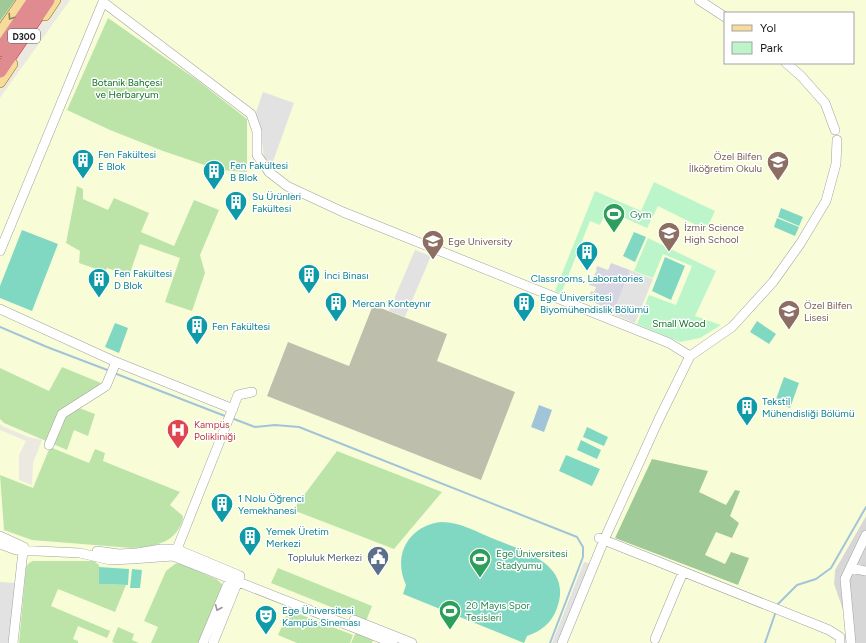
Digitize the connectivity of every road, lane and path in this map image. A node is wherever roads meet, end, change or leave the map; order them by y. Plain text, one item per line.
1 (23, 0) edge
2 (34, 0) edge
3 (48, 0) edge
4 (55, 0) edge
5 (699, 0) edge
6 (724, 16) edge
7 (0, 34) edge
8 (0, 50) edge
9 (787, 64) edge
10 (1, 71) edge
11 (0, 82) edge
12 (835, 130) dead end
13 (837, 140) dead end
14 (0, 251) edge
15 (0, 309) edge
16 (690, 356) junction
17 (116, 362) junction
18 (252, 392) dead end
19 (233, 409) junction
20 (49, 445) dead end
21 (866, 535) edge
22 (0, 536) edge
23 (601, 539) junction
24 (0, 544) edge
25 (23, 549) junction
26 (176, 552) junction
27 (851, 568) junction
28 (866, 571) edge
29 (683, 572) junction
30 (235, 577) junction
31 (368, 629) junction
32 (655, 639) dead end
33 (13, 643) edge
34 (203, 643) edge
35 (213, 643) edge
36 (394, 643) edge
37 (412, 643) edge
38 (562, 643) edge
39 (840, 643) edge
40 (851, 643) edge

1 -> 7 main road
2 - 8 highway, D300
3 - 10 highway, D300
4 - 11 main road
5 - 6 street
9 - 12 street
13 - 16 street
14 - 16 street
15 - 17 street
16 - 23 street
17 - 19 street
17 - 20 street
18 - 19 street
19 - 26 street
21 - 27 street
22 - 25 street
23 - 29 street
23 - 38 street
24 - 25 street
25 - 26 street
25 - 33 street
26 - 30 street
27 - 28 street
27 - 40 street
29 - 32 street
29 - 39 street
30 - 31 street
30 -> 34 street
30 - 35 street
31 - 36 street
31 - 37 street

